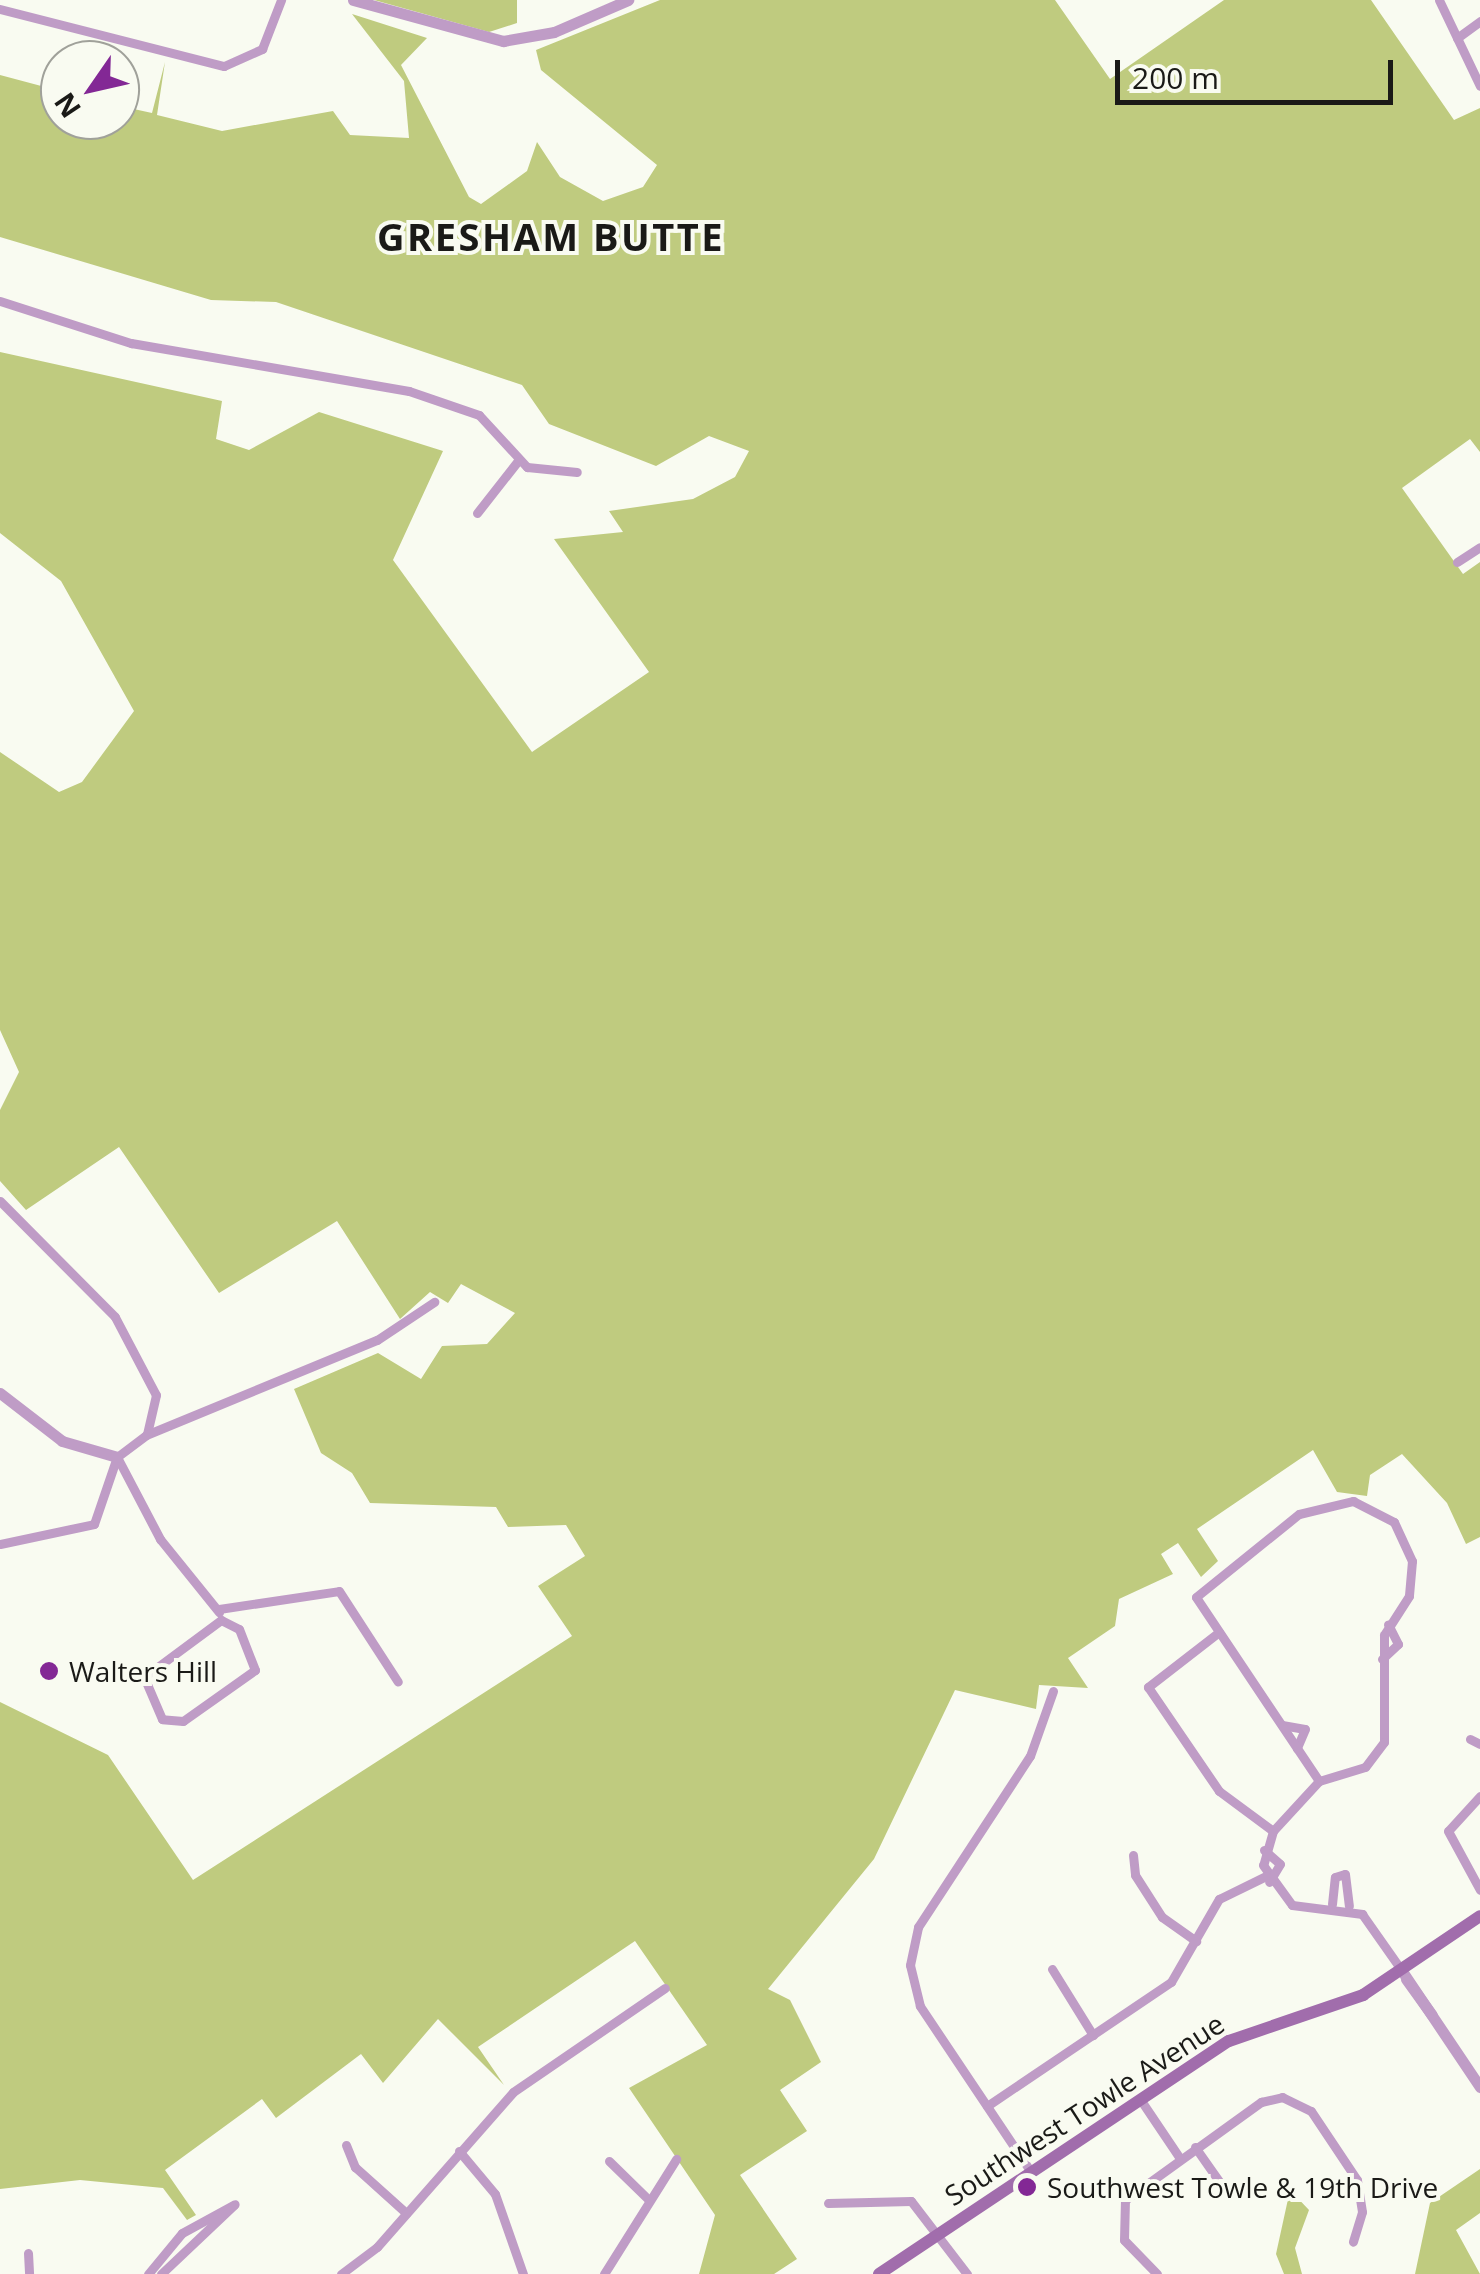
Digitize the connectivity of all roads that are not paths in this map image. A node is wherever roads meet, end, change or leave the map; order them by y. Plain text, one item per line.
1 (281, 0) edge
2 (353, 0) edge
3 (628, 0) edge
4 (1439, 0) edge
5 (0, 9) edge
6 (1480, 22) edge
7 (1456, 38) junction
8 (1480, 86) edge
9 (0, 301) edge
10 (516, 462) junction
11 (578, 472) dead end
12 (477, 512) dead end
13 (1480, 547) edge
14 (1458, 562) dead end
15 (0, 1202) edge
16 (434, 1302) dead end
17 (0, 1392) edge
18 (146, 1435) junction
19 (117, 1457) junction
20 (0, 1544) edge
21 (220, 1615) junction
22 (1388, 1624) junction
23 (1219, 1632) junction
24 (1382, 1658) junction
25 (398, 1682) dead end
26 (1054, 1691) dead end
27 (1282, 1726) junction
28 (1297, 1748) junction
29 (1319, 1780) junction
30 (1480, 1796) edge
31 (1273, 1830) junction
32 (1264, 1850) junction
33 (1133, 1855) dead end
34 (1267, 1879) junction
35 (1480, 1890) edge
36 (1332, 1904) junction
37 (1349, 1906) junction
38 (1480, 1916) edge
39 (1196, 1941) junction
40 (1052, 1969) dead end
41 (1402, 1971) junction
42 (665, 1988) dead end
43 (1092, 2035) junction
44 (1480, 2088) edge
45 (1140, 2099) junction
46 (987, 2106) junction
47 (346, 2145) dead end
48 (1195, 2146) junction
49 (459, 2150) junction
50 (1179, 2158) junction
51 (676, 2159) dead end
52 (609, 2162) dead end
53 (1032, 2172) junction
54 (1238, 2192) dead end
55 (649, 2200) junction
56 (828, 2203) dead end
57 (406, 2213) junction
58 (940, 2233) junction
59 (1353, 2242) dead end
60 (28, 2252) dead end
61 (343, 2273) edge
62 (29, 2274) edge
63 (148, 2274) edge
64 (162, 2274) edge
65 (521, 2274) edge
66 (604, 2274) edge
67 (879, 2274) edge
68 (967, 2274) edge
69 (1157, 2274) edge

1 - 5 street
2 - 3 street
4 - 7 street
6 - 7 street
7 - 8 street
9 - 10 street
10 - 11 street
10 - 12 street
13 - 14 street
15 - 18 street
16 - 18 street
17 - 19 street
18 - 19 street
19 - 20 street
19 - 21 street
21 - 21 street
21 - 25 street
22 - 23 street
22 - 24 street
22 - 24 street
23 - 27 street
23 - 31 street
24 - 29 street
26 - 46 street
27 - 28 street
27 - 28 street
28 - 29 street
29 - 31 street
30 - 35 street
31 - 32 street
32 - 34 street
32 - 34 street
33 - 39 street
34 - 36 street
34 - 39 street
36 - 37 street
36 - 37 street
37 - 41 street
38 - 41 main road, Southwest Towle Avenue
39 - 43 street
40 - 43 street
41 - 44 street
41 - 45 main road, Southwest Towle Avenue
42 - 49 street
43 - 46 street
45 - 50 street
45 - 53 main road, Southwest Towle Avenue
46 - 53 street
47 - 57 street
48 - 50 street
48 - 54 street
48 - 59 street
49 - 57 street
49 - 65 street
50 - 69 street
51 - 55 street
52 - 55 street
53 - 58 main road, Southwest Towle Avenue
55 - 66 street
56 - 58 street
57 - 61 street
58 - 67 main road, Southwest Towle Avenue
58 - 68 street
60 - 62 street
63 - 64 street

